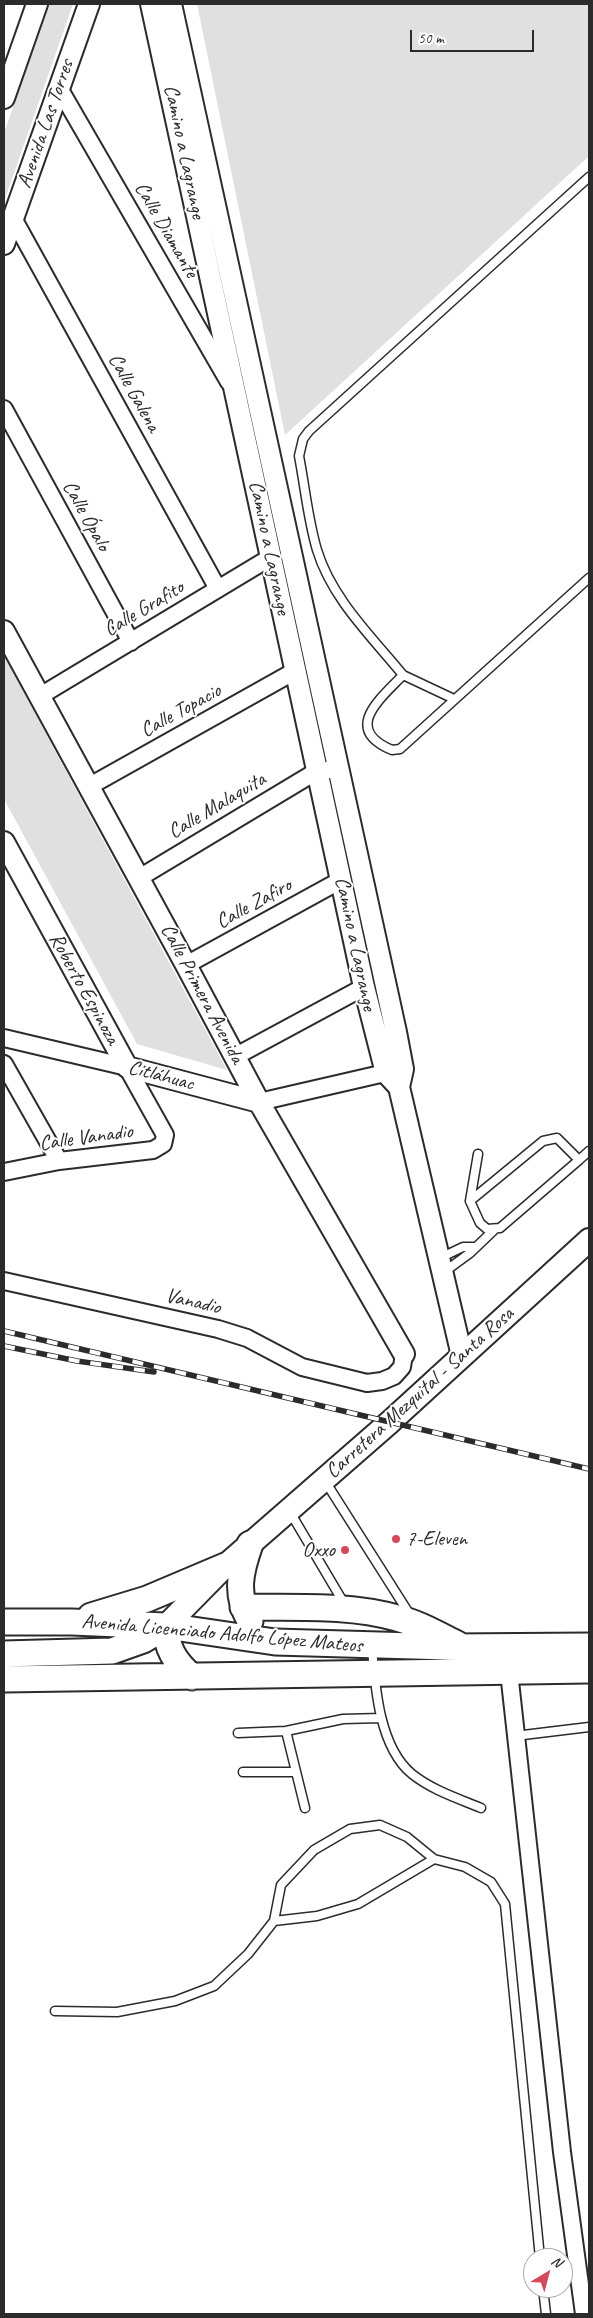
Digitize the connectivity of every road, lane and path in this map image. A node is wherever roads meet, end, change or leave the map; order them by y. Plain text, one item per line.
1 (37, 4) edge
2 (88, 4) edge
3 (151, 4) edge
4 (171, 4) edge
5 (59, 88) junction
6 (4, 98) edge
7 (589, 177) edge
8 (14, 218) junction
9 (4, 244) edge
10 (236, 394) junction
11 (4, 409) edge
12 (271, 557) junction
13 (589, 578) edge
14 (218, 589) junction
15 (4, 631) edge
16 (131, 642) junction
17 (295, 672) junction
18 (403, 675) junction
19 (40, 696) junction
20 (454, 698) junction
21 (338, 769) junction
22 (317, 771) junction
23 (88, 787) junction
24 (4, 842) edge
25 (139, 878) junction
26 (341, 880) junction
27 (186, 965) junction
28 (364, 987) junction
29 (4, 1038) edge
30 (236, 1056) junction
31 (4, 1064) edge
32 (127, 1067) junction
33 (396, 1076) junction
34 (259, 1102) junction
35 (165, 1135) joint
36 (589, 1151) edge
37 (478, 1154) dead end
38 (579, 1160) junction
39 (60, 1162) junction
40 (4, 1172) edge
41 (470, 1201) junction
42 (494, 1230) junction
43 (589, 1240) edge
44 (475, 1246) junction
45 (441, 1266) junction
46 (4, 1281) edge
47 (404, 1354) joint
48 (462, 1356) junction
49 (324, 1480) junction
50 (289, 1510) junction
51 (250, 1544) junction
52 (225, 1566) junction
53 (243, 1607) junction
54 (348, 1609) junction
55 (4, 1622) edge
56 (72, 1622) junction
57 (415, 1623) junction
58 (166, 1626) junction
59 (275, 1642) junction
60 (372, 1646) junction
61 (589, 1646) edge
62 (463, 1647) junction
63 (4, 1654) edge
64 (589, 1670) edge
65 (509, 1672) junction
66 (374, 1674) junction
67 (192, 1677) junction
68 (4, 1679) edge
69 (381, 1718) junction
70 (589, 1727) edge
71 (286, 1731) junction
72 (238, 1734) dead end
73 (515, 1736) junction
74 (243, 1772) dead end
75 (294, 1772) junction
76 (305, 1808) dead end
77 (481, 1808) dead end
78 (434, 1859) junction
79 (274, 1921) junction
80 (55, 2011) dead end
81 (539, 2248) edge
82 (544, 2298) edge
83 (546, 2314) edge
84 (584, 2314) edge

1 - 6 street
2 - 5 street, Avenida Las Torres
3 - 10 street, Camino a Lagrange
4 - 21 street, Camino a Lagrange
5 - 8 street, Avenida Las Torres
5 - 10 street, Calle Diamante
7 - 18 lane
8 - 9 street, Avenida Las Torres
8 - 14 street, Calle Galena
10 - 12 street, Camino a Lagrange
11 - 16 street, Calle Ópalo
12 - 14 street, Calle Grafito
12 - 17 street, Camino a Lagrange
13 - 20 lane
14 - 16 street, Calle Grafito
15 - 19 street, Calle Primera Avenida
16 - 19 street, Calle Grafito
17 - 22 street, Camino a Lagrange
17 - 23 street, Calle Topacio
18 - 20 lane
18 - 20 lane
19 - 23 street, Calle Primera Avenida
21 - 22 street
21 - 33 street, Camino a Lagrange
22 - 25 street, Calle Malaquita
22 - 26 street, Camino a Lagrange
23 - 25 street, Calle Primera Avenida
24 - 32 street, Roberto Espinoza
25 - 27 street, Calle Primera Avenida
26 - 27 street, Calle Zafiro
26 - 28 street, Camino a Lagrange
27 - 30 street, Calle Primera Avenida
28 - 30 street
28 - 33 street, Camino a Lagrange
29 - 32 street, Citláhuac
30 - 34 street, Calle Primera Avenida
31 - 39 street
32 - 34 street, Citláhuac
32 - 35 street, Roberto Espinoza
33 - 34 street
33 - 45 street, Camino a Lagrange
34 - 47 street, Calle Primera Avenida
35 - 39 street, Calle Vanadio
36 - 38 lane
37 - 41 lane
38 - 41 lane
38 - 42 lane
39 - 40 street, Calle Vanadio
41 - 42 lane
42 - 44 lane
43 - 48 main road, Carretera Mezquital - Santa Rosa
44 - 45 lane
44 - 45 lane
45 - 48 street, Camino a Lagrange
46 - 47 street, Vanadio
48 - 49 main road, Carretera Mezquital - Santa Rosa
49 - 50 main road, Carretera Mezquital - Santa Rosa
49 - 57 lane
50 - 51 main road, Carretera Mezquital - Santa Rosa
50 - 54 lane
51 - 52 main road, Carretera Mezquital - Santa Rosa
51 - 53 main road
52 - 56 main road
52 - 58 main road, Carretera Mezquital - Santa Rosa
53 - 54 main road
53 - 59 main road
54 - 57 main road
55 - 56 main road, Avenida Licenciado Adolfo López Mateos
56 - 58 main road, Avenida Licenciado Adolfo López Mateos
57 - 62 main road
58 - 59 main road, Avenida Licenciado Adolfo López Mateos
58 - 63 main road
58 - 67 main road
59 - 60 main road, Avenida Licenciado Adolfo López Mateos
60 - 62 main road, Avenida Licenciado Adolfo López Mateos
60 - 66 lane
61 - 62 main road, Avenida Licenciado Adolfo López Mateos
64 - 65 main road, Avenida Licenciado Adolfo López Mateos
65 - 66 main road, Avenida Licenciado Adolfo López Mateos
65 - 73 street
66 - 67 main road, Avenida Licenciado Adolfo López Mateos
66 - 69 lane
67 - 68 main road, Avenida Licenciado Adolfo López Mateos
69 - 71 lane
69 - 77 lane
70 - 73 lane
71 - 72 lane
71 - 75 lane
73 - 84 street
74 - 75 lane
75 - 76 lane
78 - 79 lane
78 - 79 lane
78 - 81 lane
79 - 80 lane
82 - 83 lane

